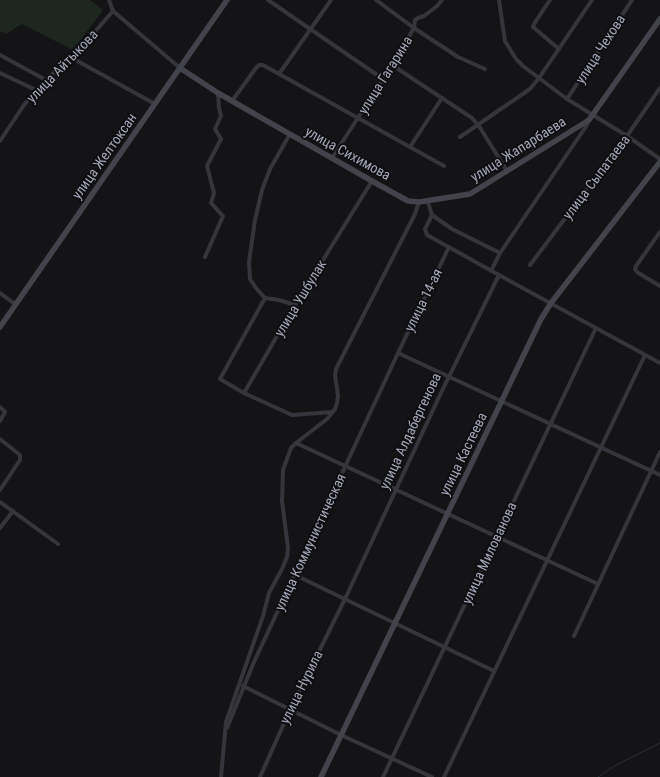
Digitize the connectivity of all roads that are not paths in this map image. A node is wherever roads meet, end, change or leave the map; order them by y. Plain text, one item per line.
1 (109, 0) edge
2 (227, 0) edge
3 (268, 0) edge
4 (331, 0) edge
5 (376, 0) edge
6 (442, 0) edge
7 (499, 0) edge
8 (550, 0) edge
9 (592, 0) edge
10 (632, 0) edge
11 (113, 12) junction
12 (660, 19) edge
13 (414, 28) junction
14 (310, 29) junction
15 (559, 49) junction
16 (0, 55) edge
17 (72, 58) junction
18 (392, 65) junction
19 (180, 68) junction
20 (485, 69) dead end
21 (0, 73) edge
22 (279, 74) junction
23 (384, 78) junction
24 (539, 78) junction
25 (46, 80) junction
26 (660, 88) edge
27 (36, 90) junction
28 (218, 93) junction
29 (442, 98) junction
30 (567, 99) junction
31 (232, 101) junction
32 (155, 104) junction
33 (594, 115) junction
34 (358, 118) junction
35 (589, 120) junction
36 (478, 125) junction
37 (290, 134) junction
38 (627, 136) junction
39 (460, 137) dead end
40 (0, 141) edge
41 (410, 147) junction
42 (332, 158) junction
43 (660, 159) edge
44 (660, 162) edge
45 (444, 166) dead end
46 (507, 171) junction
47 (372, 181) junction
48 (419, 202) junction
49 (428, 202) junction
50 (432, 215) junction
51 (660, 232) edge
52 (449, 248) junction
53 (500, 253) junction
54 (205, 257) dead end
55 (530, 265) dead end
56 (491, 271) junction
57 (499, 275) junction
58 (660, 286) edge
59 (0, 293) edge
60 (265, 298) junction
61 (551, 303) junction
62 (15, 304) junction
63 (295, 305) junction
64 (0, 327) edge
65 (596, 328) junction
66 (398, 353) junction
67 (645, 355) junction
68 (660, 363) edge
69 (448, 377) junction
70 (244, 393) junction
71 (501, 402) junction
72 (0, 407) edge
73 (333, 412) junction
74 (0, 421) edge
75 (551, 424) junction
76 (0, 439) edge
77 (296, 443) junction
78 (601, 448) junction
79 (660, 452) edge
80 (346, 465) junction
81 (651, 471) junction
82 (660, 475) edge
83 (396, 489) junction
84 (0, 490) edge
85 (0, 502) edge
86 (13, 511) junction
87 (447, 514) junction
88 (0, 528) edge
89 (497, 537) junction
90 (58, 544) dead end
91 (548, 561) junction
92 (295, 574) junction
93 (598, 584) junction
94 (345, 599) junction
95 (396, 623) junction
96 (574, 636) dead end
97 (445, 647) junction
98 (494, 671) junction
99 (243, 686) junction
100 (290, 710) junction
101 (225, 733) junction
102 (341, 735) junction
103 (392, 758) junction
104 (221, 777) edge
105 (260, 777) edge
106 (321, 777) edge
107 (383, 777) edge
108 (432, 777) edge
109 (444, 777) edge

1 - 11 street
2 - 19 street, улица Желтоксан
3 - 14 street
4 - 14 street
5 - 13 street
6 - 13 street, улица Гагарина
7 - 24 street
8 - 15 street
9 - 15 street
10 - 30 street, улица Чехова
11 - 17 street, улица Айтыкова
11 - 19 street
12 - 33 street
13 - 18 street, улица Гагарина
13 - 20 street
14 - 22 street
14 - 23 street
15 - 24 street
16 - 25 street
17 - 25 street, улица Айтыкова
17 - 32 street
18 - 23 street, улица Гагарина
18 - 29 street
19 - 28 street, улица Сихимова
19 - 32 street, улица Желтоксан
21 - 27 street
22 - 31 street
22 - 34 street
23 - 34 street, улица Гагарина
24 - 30 street
24 - 36 street
25 - 27 street, улица Айтыкова
26 - 38 street, улица Сыпатаева
27 - 40 street, улица Айтыкова
28 - 31 street, улица Сихимова
28 - 54 street
29 - 36 street
29 - 41 street
30 - 33 street
31 - 37 street, улица Сихимова
32 - 62 street, улица Желтоксан
33 - 35 street, улица Жапарбаева
33 - 38 street
34 - 41 street
34 - 42 street, улица Гагарина
35 - 46 street, улица Жапарбаева
35 - 53 street
36 - 39 street
36 - 46 street
37 - 42 street, улица Сихимова
37 - 60 street
38 - 43 street
38 - 55 street, улица Сыпатаева
41 - 45 street
42 - 47 street, улица Сихимова
44 - 61 street, улица Кастеева
46 - 49 street, улица Жапарбаева
47 - 48 street, улица Сихимова
47 - 63 street, улица Ушбулак
48 - 49 street, улица Сихимова
48 - 73 street
49 - 50 street
50 - 52 street
50 - 53 street
51 - 58 street
52 - 56 street
52 - 66 street, улица 14-ая
53 - 56 street
56 - 57 street
57 - 61 street
57 - 69 street, улица Алдабергенова
59 - 62 street
60 - 63 street
60 - 70 street
61 - 65 street
61 - 71 street, улица Кастеева
62 - 64 street, улица Желтоксан
63 - 70 street, улица Ушбулак
65 - 67 street
65 - 75 street, улица Милованова
66 - 69 street
66 - 80 street, улица Коммунистическая
67 - 68 street
67 - 78 street
69 - 71 street
69 - 83 street, улица Алдабергенова
70 - 73 street
71 - 75 street
71 - 87 street, улица Кастеева
72 - 74 street
73 - 77 street
75 - 78 street
75 - 89 street, улица Милованова
76 - 84 street
77 - 80 street
77 - 101 street
78 - 81 street
78 - 91 street
79 - 81 street
80 - 83 street
80 - 92 street, улица Коммунистическая
81 - 82 street
81 - 93 street
83 - 87 street
83 - 94 street, улица Алдабергенова
85 - 86 street
86 - 88 street
86 - 90 street
87 - 89 street
87 - 95 street, улица Кастеева
89 - 91 street
89 - 97 street, улица Милованова
91 - 93 street
91 - 98 street
92 - 94 street
92 - 99 street, улица Коммунистическая
93 - 96 street
94 - 95 street
94 - 100 street, улица Нурила
95 - 97 street
95 - 102 street, улица Кастеева
97 - 98 street
97 - 103 street, улица Милованова
98 - 109 street
99 - 100 street
99 - 101 street, улица Коммунистическая
100 - 102 street
100 - 105 street, улица Нурила
101 - 104 street
102 - 103 street
102 - 106 street, улица Кастеева
103 - 107 street, улица Милованова
103 - 108 street

